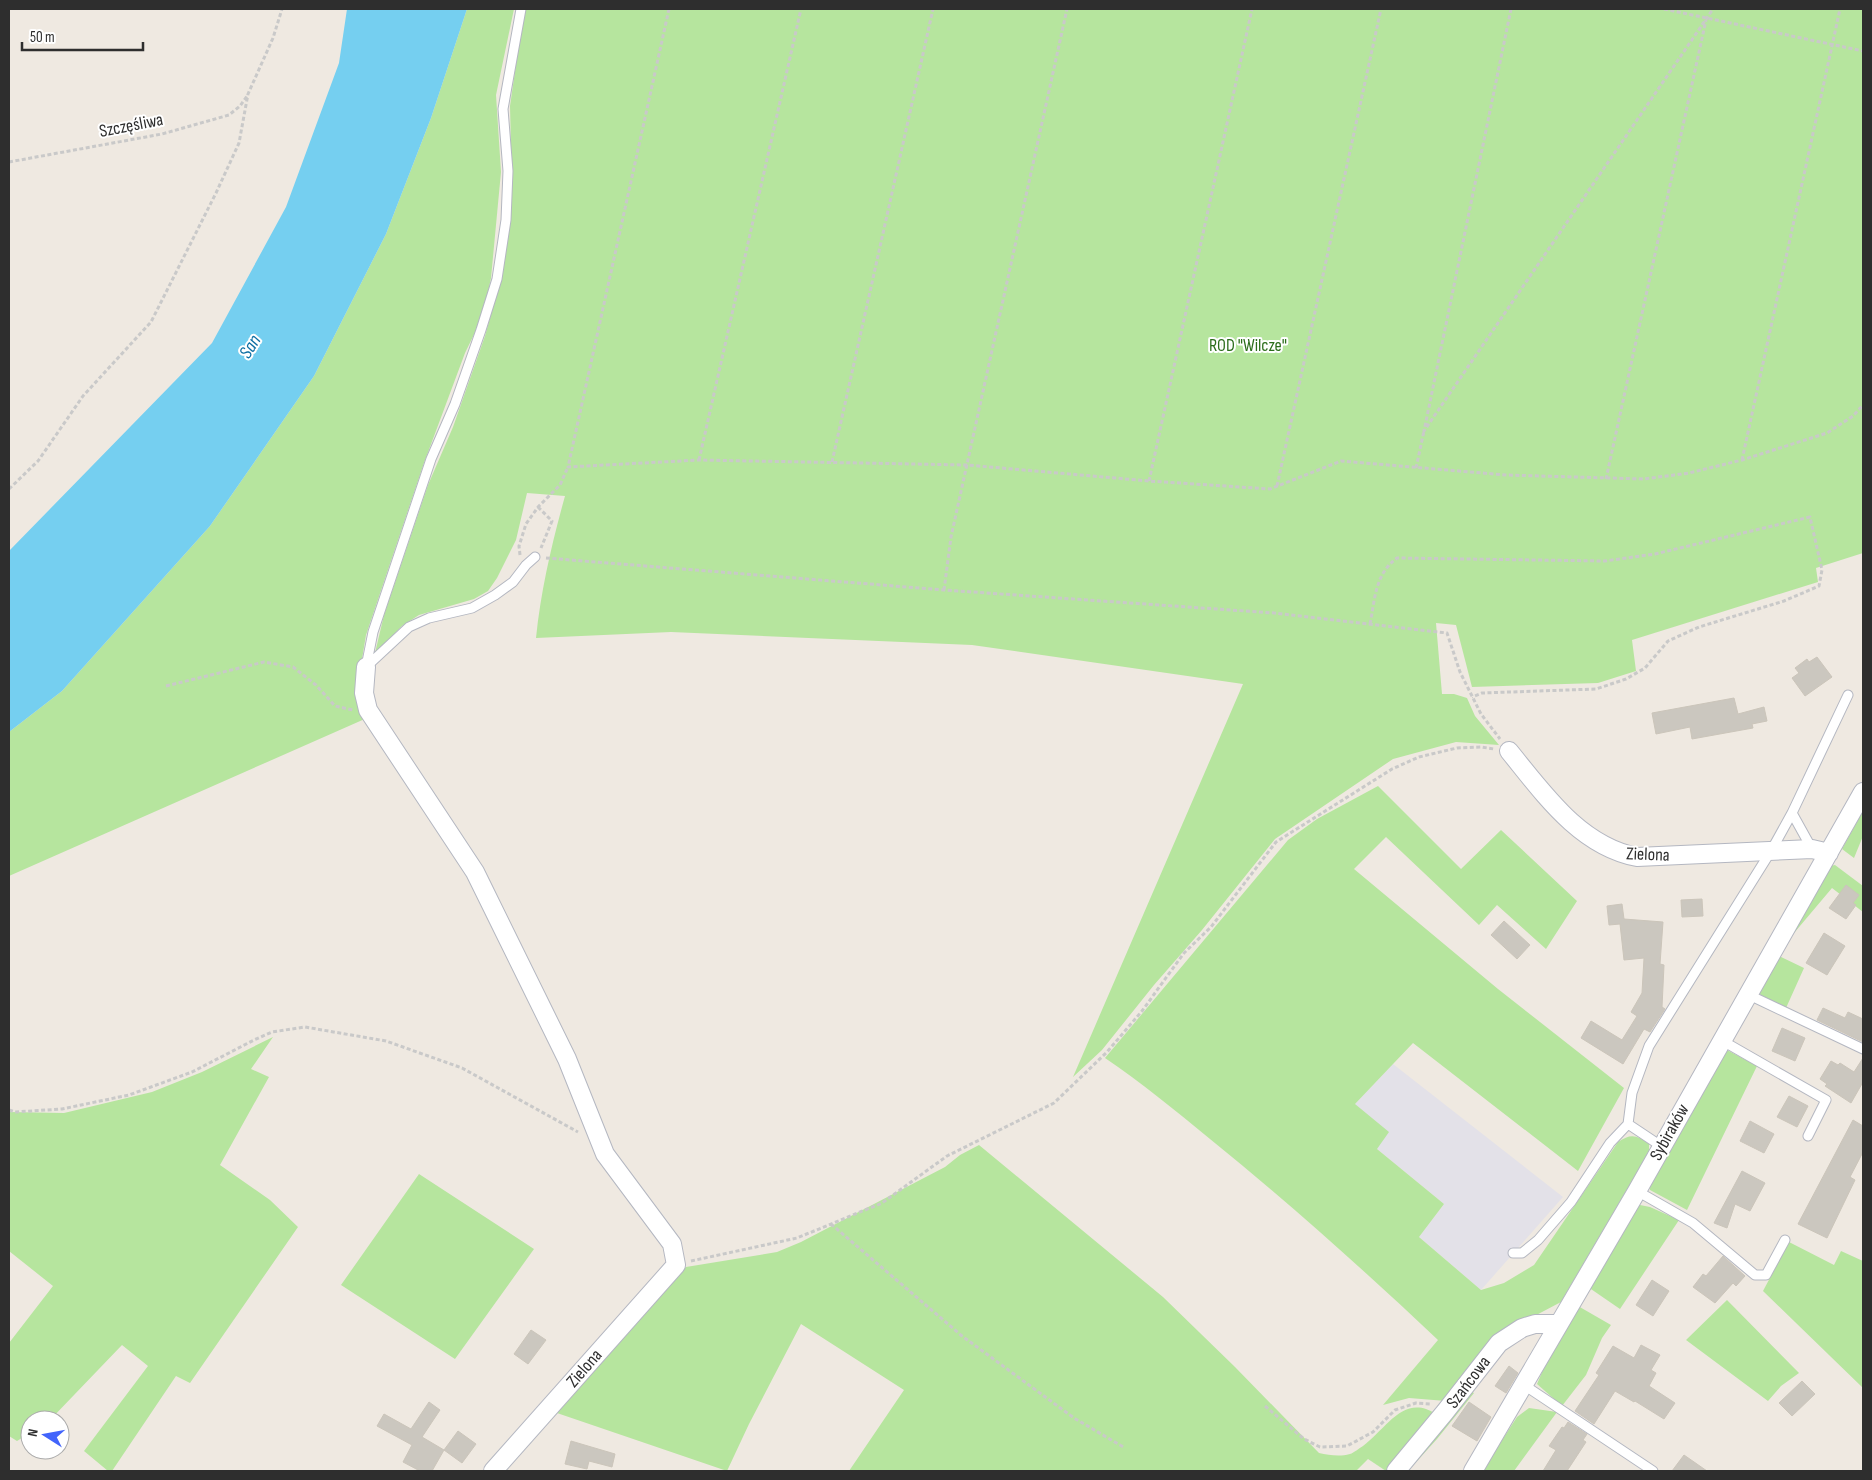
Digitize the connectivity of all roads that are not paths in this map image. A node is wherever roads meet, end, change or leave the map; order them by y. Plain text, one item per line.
1 (520, 9) edge
2 (535, 557) road end
3 (366, 668) junction
4 (1848, 695) dead end
5 (1509, 751) road end
6 (1863, 792) edge
7 (1792, 813) junction
8 (1812, 849) junction
9 (1771, 851) junction
10 (1829, 853) junction
11 (1747, 994) junction
12 (1721, 1040) junction
13 (1863, 1049) edge
14 (1628, 1124) junction
15 (1808, 1136) dead end
16 (1661, 1146) junction
17 (1637, 1191) junction
18 (1785, 1240) dead end
19 (1513, 1254) dead end
20 (1559, 1324) junction
21 (1524, 1385) junction
22 (493, 1471) edge
23 (1396, 1471) edge
24 (1473, 1471) edge
25 (1654, 1471) edge

1 - 3 lane
2 - 3 lane
3 - 22 street, Zielona
4 - 7 lane
5 - 9 street, Zielona
6 - 10 street, Sybiraków
7 - 8 lane
7 - 9 lane
8 - 9 street, Zielona
8 - 10 street, Zielona
9 - 14 lane
10 - 11 street, Sybiraków
11 - 12 street, Sybiraków
11 - 13 lane
12 - 15 lane
12 - 16 street, Sybiraków
14 - 16 lane
14 - 19 lane
16 - 17 street, Sybiraków
17 - 18 lane
17 - 20 street, Sybiraków
20 - 21 street, Sybiraków
20 - 23 street, Szańcowa
21 - 24 street, Sybiraków
21 - 25 lane

